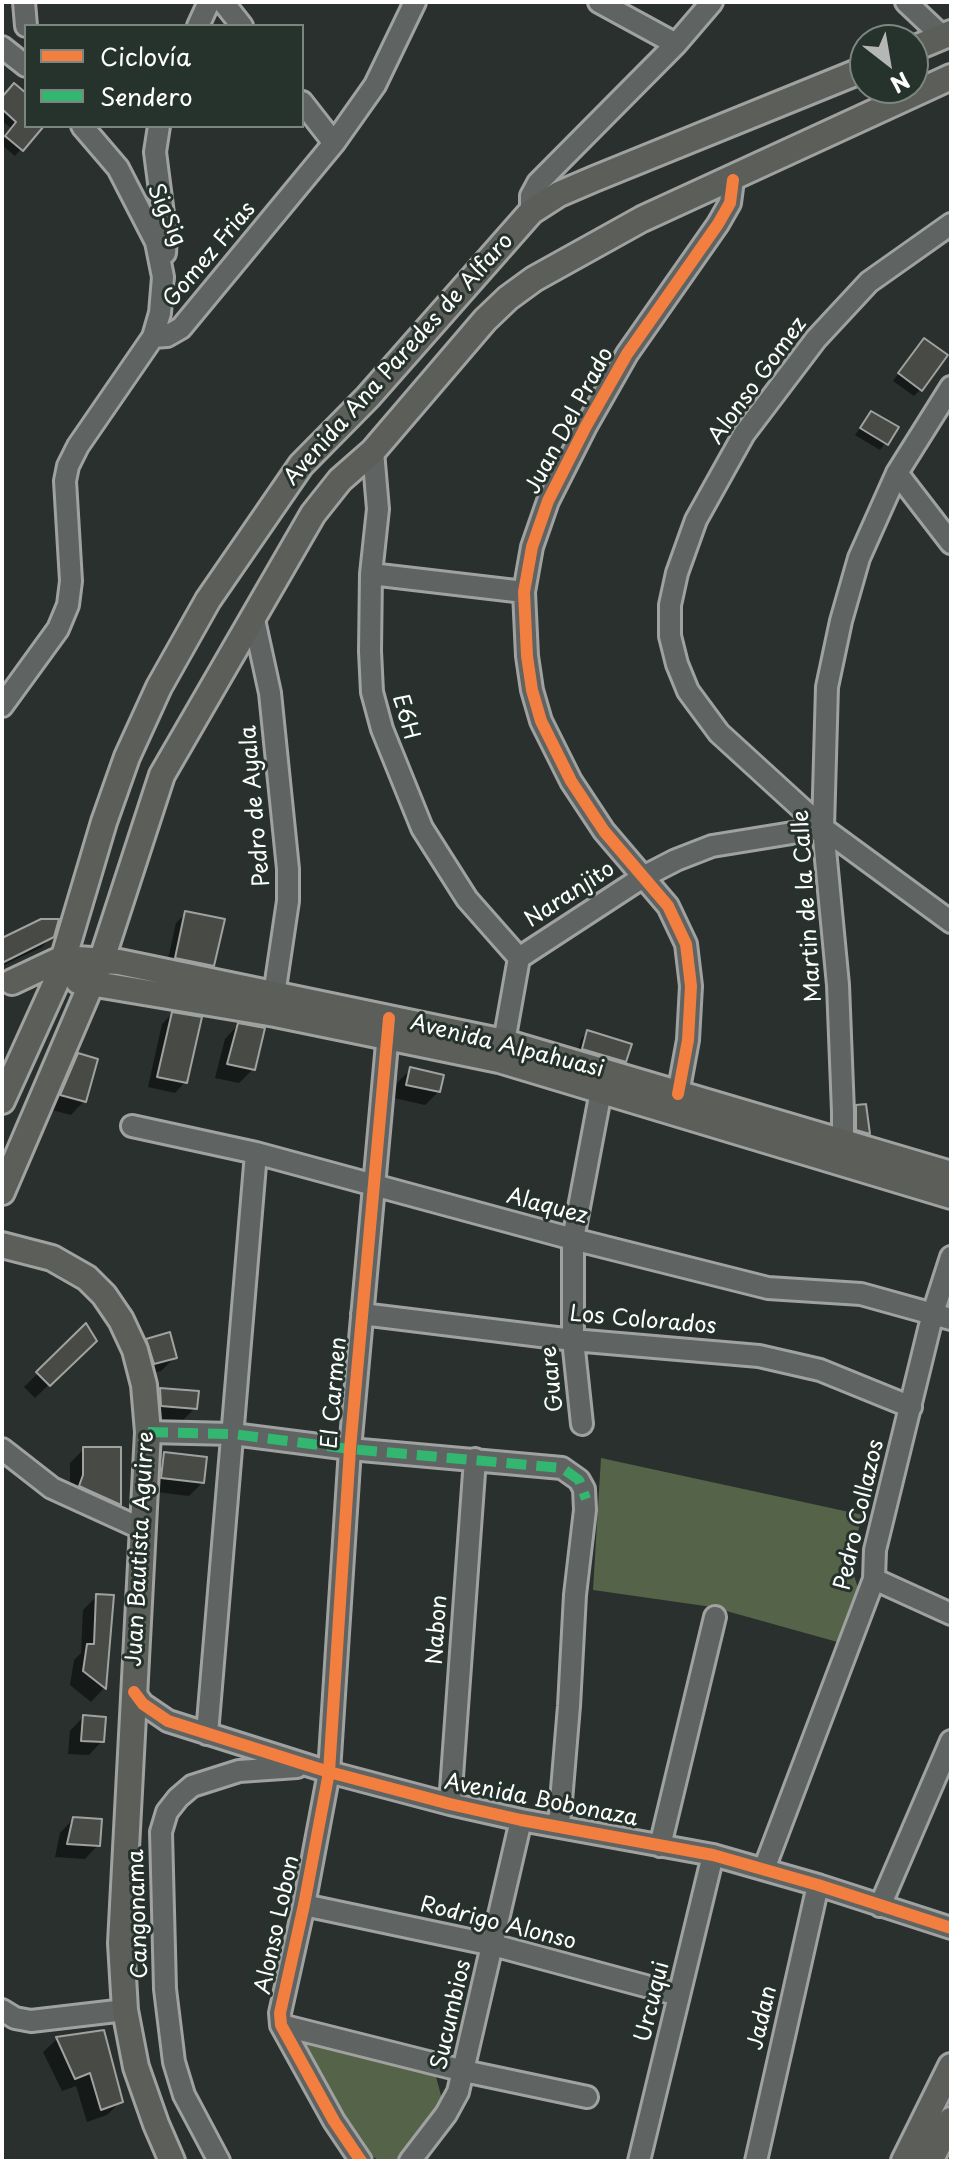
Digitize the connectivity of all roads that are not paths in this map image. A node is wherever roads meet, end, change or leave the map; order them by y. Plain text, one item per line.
1 (24, 2) edge
2 (209, 2) edge
3 (223, 2) edge
4 (415, 2) edge
5 (599, 2) edge
6 (712, 2) edge
7 (906, 2) edge
8 (26, 24) edge
9 (199, 24) edge
10 (240, 24) edge
11 (947, 35) edge
12 (676, 44) junction
13 (2, 47) edge
14 (24, 64) edge
15 (849, 75) edge
16 (951, 77) edge
17 (304, 105) edge
18 (84, 128) edge
19 (159, 128) edge
20 (334, 143) junction
21 (733, 180) junction
22 (531, 212) junction
23 (951, 224) edge
24 (160, 263) junction
25 (153, 337) junction
26 (951, 387) edge
27 (373, 451) junction
28 (897, 473) junction
29 (951, 543) edge
30 (371, 574) junction
31 (524, 592) junction
32 (253, 615) junction
33 (2, 706) edge
34 (823, 828) junction
35 (643, 877) junction
36 (951, 922) edge
37 (519, 958) junction
38 (102, 959) junction
39 (60, 969) junction
40 (91, 982) junction
41 (7, 984) edge
42 (274, 995) junction
43 (388, 1029) junction
44 (504, 1042) junction
45 (601, 1091) junction
46 (678, 1094) junction
47 (2, 1101) edge
48 (132, 1126) dead end
49 (840, 1151) junction
50 (256, 1153) junction
51 (951, 1174) edge
52 (375, 1186) junction
53 (2, 1192) edge
54 (951, 1196) edge
55 (573, 1239) junction
56 (2, 1245) edge
57 (951, 1257) edge
58 (362, 1314) junction
59 (942, 1316) edge
60 (573, 1340) junction
61 (911, 1407) junction
62 (582, 1424) dead end
63 (148, 1432) junction
64 (233, 1434) junction
65 (2, 1449) edge
66 (350, 1449) junction
67 (475, 1459) junction
68 (142, 1529) junction
69 (874, 1579) junction
70 (951, 1614) edge
71 (715, 1617) dead end
72 (134, 1692) junction
73 (168, 1721) junction
74 (207, 1734) junction
75 (131, 1738) junction
76 (951, 1741) edge
77 (319, 1769) junction
78 (450, 1804) junction
79 (521, 1820) junction
80 (559, 1825) junction
81 (660, 1846) junction
82 (713, 1855) junction
83 (764, 1869) junction
84 (818, 1885) junction
85 (304, 1905) junction
86 (880, 1906) junction
87 (951, 1928) edge
88 (493, 1945) junction
89 (679, 1995) junction
90 (2, 2010) edge
91 (125, 2010) junction
92 (281, 2025) junction
93 (951, 2066) edge
94 (464, 2071) junction
95 (587, 2097) dead end
96 (951, 2120) edge
97 (172, 2161) edge
98 (219, 2161) edge
99 (361, 2161) edge
100 (410, 2161) edge
101 (639, 2161) edge
102 (756, 2161) edge
103 (904, 2161) edge
104 (930, 2161) edge

1 - 8 street
2 - 9 street
3 - 10 street
4 - 20 street, Gomez Frias
5 - 12 street
6 - 12 street
7 - 11 street
12 - 22 street
13 - 14 street
15 - 22 main road, Avenida Ana Paredes de Alfaro
16 - 21 main road, Avenida Ana Paredes de Alfaro
17 - 20 street
18 - 24 street, SigSig
19 - 24 street
20 - 25 street, Gomez Frias
21 - 27 main road, Avenida Ana Paredes de Alfaro
21 - 31 street, Juan Del Prado
22 - 39 main road, Avenida Ana Paredes de Alfaro
23 - 34 street, Alonso Gomez
24 - 25 street, SigSig
25 - 33 street, Gomez Frias
26 - 28 street, Martin de la Calle
27 - 30 street, E6H
27 - 32 main road, Avenida Ana Paredes de Alfaro
28 - 29 street
28 - 34 street, Martin de la Calle
30 - 31 street
30 - 37 street, E6H
31 - 35 street, Juan Del Prado
32 - 38 main road, Avenida Ana Paredes de Alfaro
32 - 42 street, Pedro de Ayala
34 - 35 street, Naranjito
34 - 36 street, Alonso Gomez
34 - 49 street, Martin de la Calle
35 - 37 street, Naranjito
35 - 46 street, Juan Del Prado
37 - 44 street, Naranjito
38 - 39 main road, Avenida Alpahuasi
38 - 40 main road, Avenida Ana Paredes de Alfaro
38 - 42 main road, Avenida Alpahuasi
39 - 40 main road, Avenida Alpahuasi
39 - 41 main road, Avenida Alpahuasi
39 - 47 main road, Avenida Ana Paredes de Alfaro
40 - 43 main road, Avenida Alpahuasi
40 - 53 main road, Avenida Ana Paredes de Alfaro
42 - 43 main road, Avenida Alpahuasi
43 - 44 main road, Avenida Alpahuasi
43 - 45 main road, Avenida Alpahuasi
43 - 52 street, El Carmen
44 - 46 main road, Avenida Alpahuasi
45 - 49 main road, Avenida Alpahuasi
45 - 55 street, Guare
46 - 49 main road, Avenida Alpahuasi
48 - 50 street, Alaquez
49 - 51 main road, Avenida Alpahuasi
49 - 54 main road, Avenida Alpahuasi
50 - 52 street, Alaquez
50 - 64 street
52 - 55 street, Alaquez
52 - 58 street, El Carmen
55 - 59 street, Alaquez
55 - 60 street, Guare
56 - 63 main road, Juan Bautista Aguirre
57 - 59 street, Pedro Collazos
58 - 60 street, Los Colorados
58 - 66 street, El Carmen
59 - 61 street, Pedro Collazos
60 - 61 street, Los Colorados
60 - 62 street, Guare
61 - 69 street, Pedro Collazos
63 - 64 street
63 - 68 main road, Juan Bautista Aguirre
64 - 66 street
64 - 74 street
65 - 68 street
66 - 67 street
66 - 77 street, El Carmen
67 - 78 street, Nabon
67 - 80 street
68 - 72 main road, Juan Bautista Aguirre
69 - 70 street
69 - 83 street, Pedro Collazos
71 - 81 street
72 - 73 street, Avenida Bobonaza
72 - 75 main road, Juan Bautista Aguirre
73 - 74 street, Avenida Bobonaza
73 - 75 street
74 - 77 street, Avenida Bobonaza
75 - 91 main road, Juan Bautista Aguirre
76 - 86 street
77 - 78 street, Avenida Bobonaza
77 - 85 street, Alonso Lobon
77 - 98 street, Cangonama
78 - 79 street, Avenida Bobonaza
79 - 80 street, Avenida Bobonaza
79 - 88 street, Sucumbios
80 - 81 street, Avenida Bobonaza
81 - 82 street, Avenida Bobonaza
82 - 83 street, Avenida Bobonaza
82 - 89 street, Urcuqui
83 - 84 street, Avenida Bobonaza
84 - 86 street, Avenida Bobonaza
84 - 102 street, Jadan
85 - 88 street, Rodrigo Alonso
85 - 92 street, Alonso Lobon
86 - 87 street, Avenida Bobonaza
88 - 89 street, Rodrigo Alonso
88 - 94 street, Sucumbios
89 - 101 street, Urcuqui
90 - 91 street
91 - 97 main road, Juan Bautista Aguirre
92 - 94 street
92 - 99 street, Alonso Lobon
93 - 103 main road
94 - 95 street
94 - 100 street, Sucumbios
96 - 104 main road

